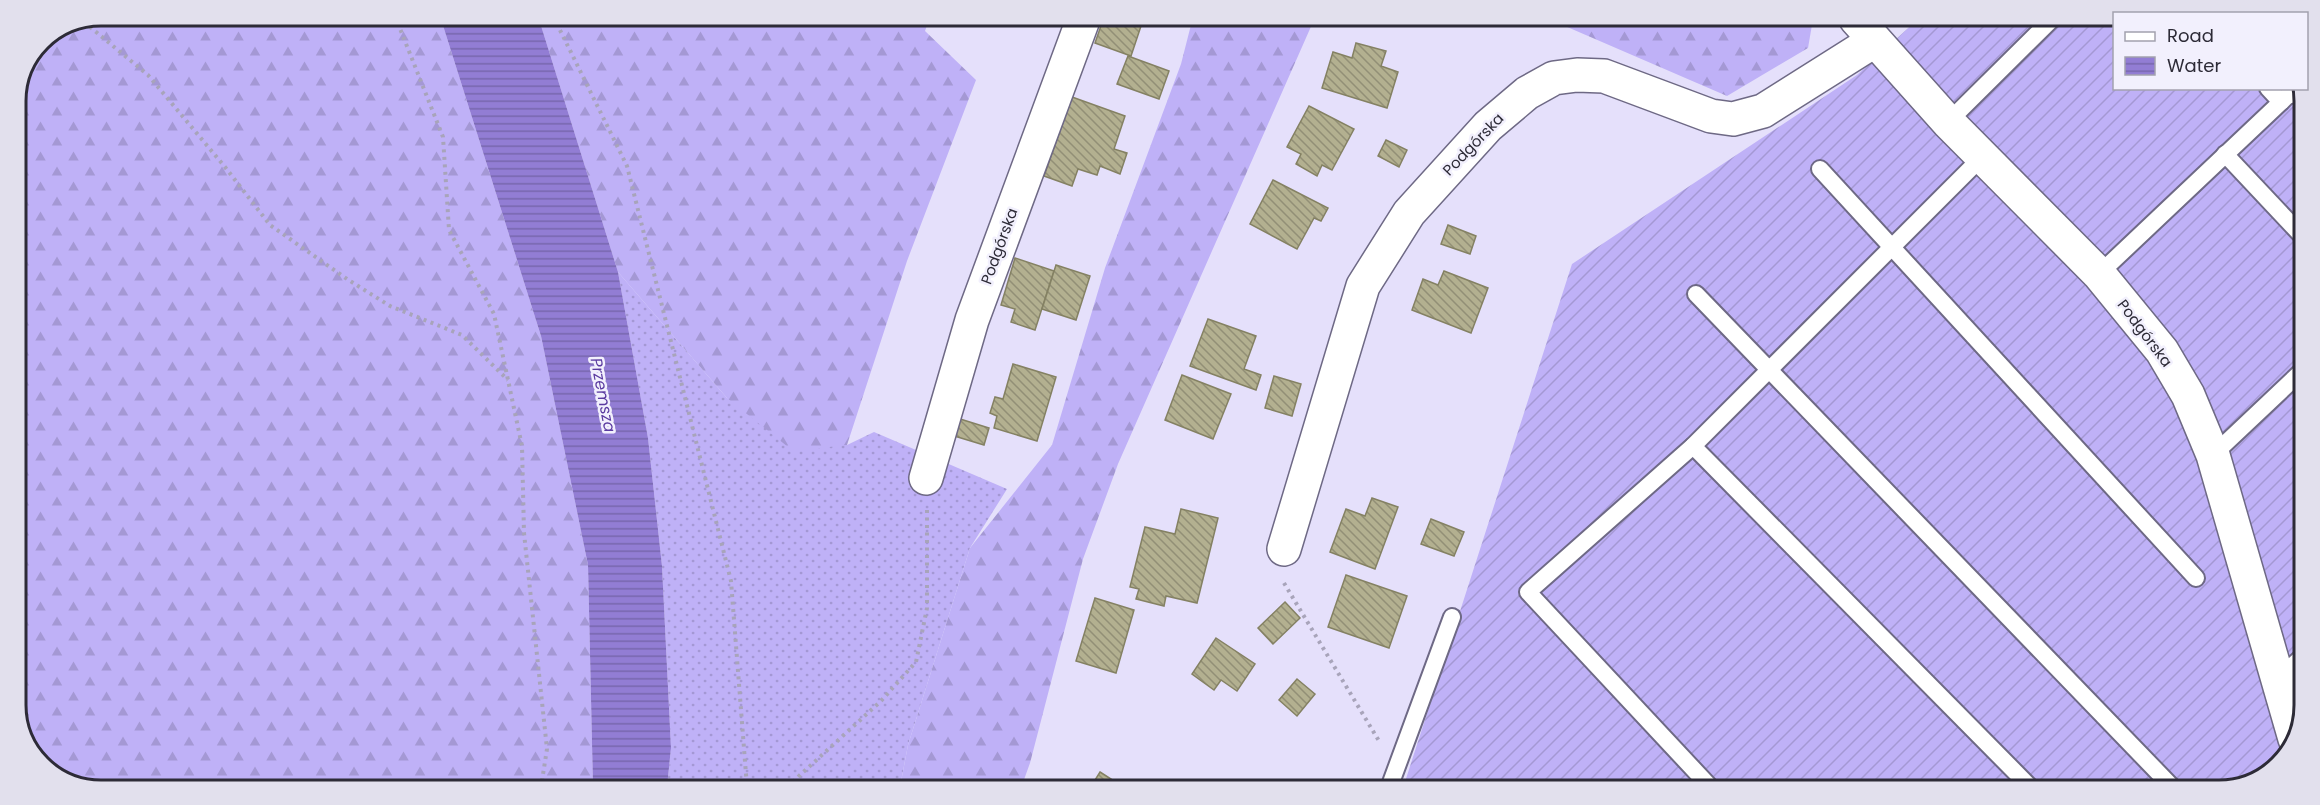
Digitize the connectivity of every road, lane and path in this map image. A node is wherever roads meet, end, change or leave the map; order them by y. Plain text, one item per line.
1 (399, 26) edge
2 (557, 26) edge
3 (1081, 26) edge
4 (2045, 26) edge
5 (90, 27) edge
6 (1865, 30) edge
7 (2270, 90) edge
8 (2294, 94) edge
9 (2281, 102) junction
10 (1948, 122) junction
11 (2225, 154) junction
12 (1982, 157) junction
13 (1820, 169) dead end
14 (2294, 227) edge
15 (1891, 247) junction
16 (2099, 274) junction
17 (1696, 294) dead end
18 (1768, 370) junction
19 (2294, 378) edge
20 (508, 381) junction
21 (1693, 446) junction
22 (2213, 455) junction
23 (926, 478) joint
24 (1284, 549) joint
25 (2196, 578) dead end
26 (1452, 617) dead end
27 (2290, 669) edge
28 (2293, 715) edge
29 (1396, 770) junction
30 (542, 780) edge
31 (746, 780) edge
32 (796, 780) edge
33 (1392, 780) edge
34 (1704, 780) edge
35 (2023, 780) edge
36 (2165, 780) edge

1 - 20 path
2 - 31 path
3 - 23 street, Podgórska
4 - 10 lane
5 - 20 path
6 - 10 street, Podgórska
6 - 24 street, Podgórska
7 - 9 lane
8 - 9 lane
9 - 11 lane
10 - 12 street, Podgórska
11 - 14 lane
11 - 16 lane
12 - 15 lane
12 - 16 street, Podgórska
13 - 15 lane
15 - 18 lane
15 - 25 lane
16 - 22 street, Podgórska
17 - 18 lane
18 - 21 lane
18 - 36 lane
19 - 22 lane
20 - 30 path
21 - 34 lane
21 - 35 lane
22 - 27 street, Podgórska
23 - 32 path
24 - 29 path
26 - 29 lane
27 - 28 street, Podgórska
29 - 33 lane

